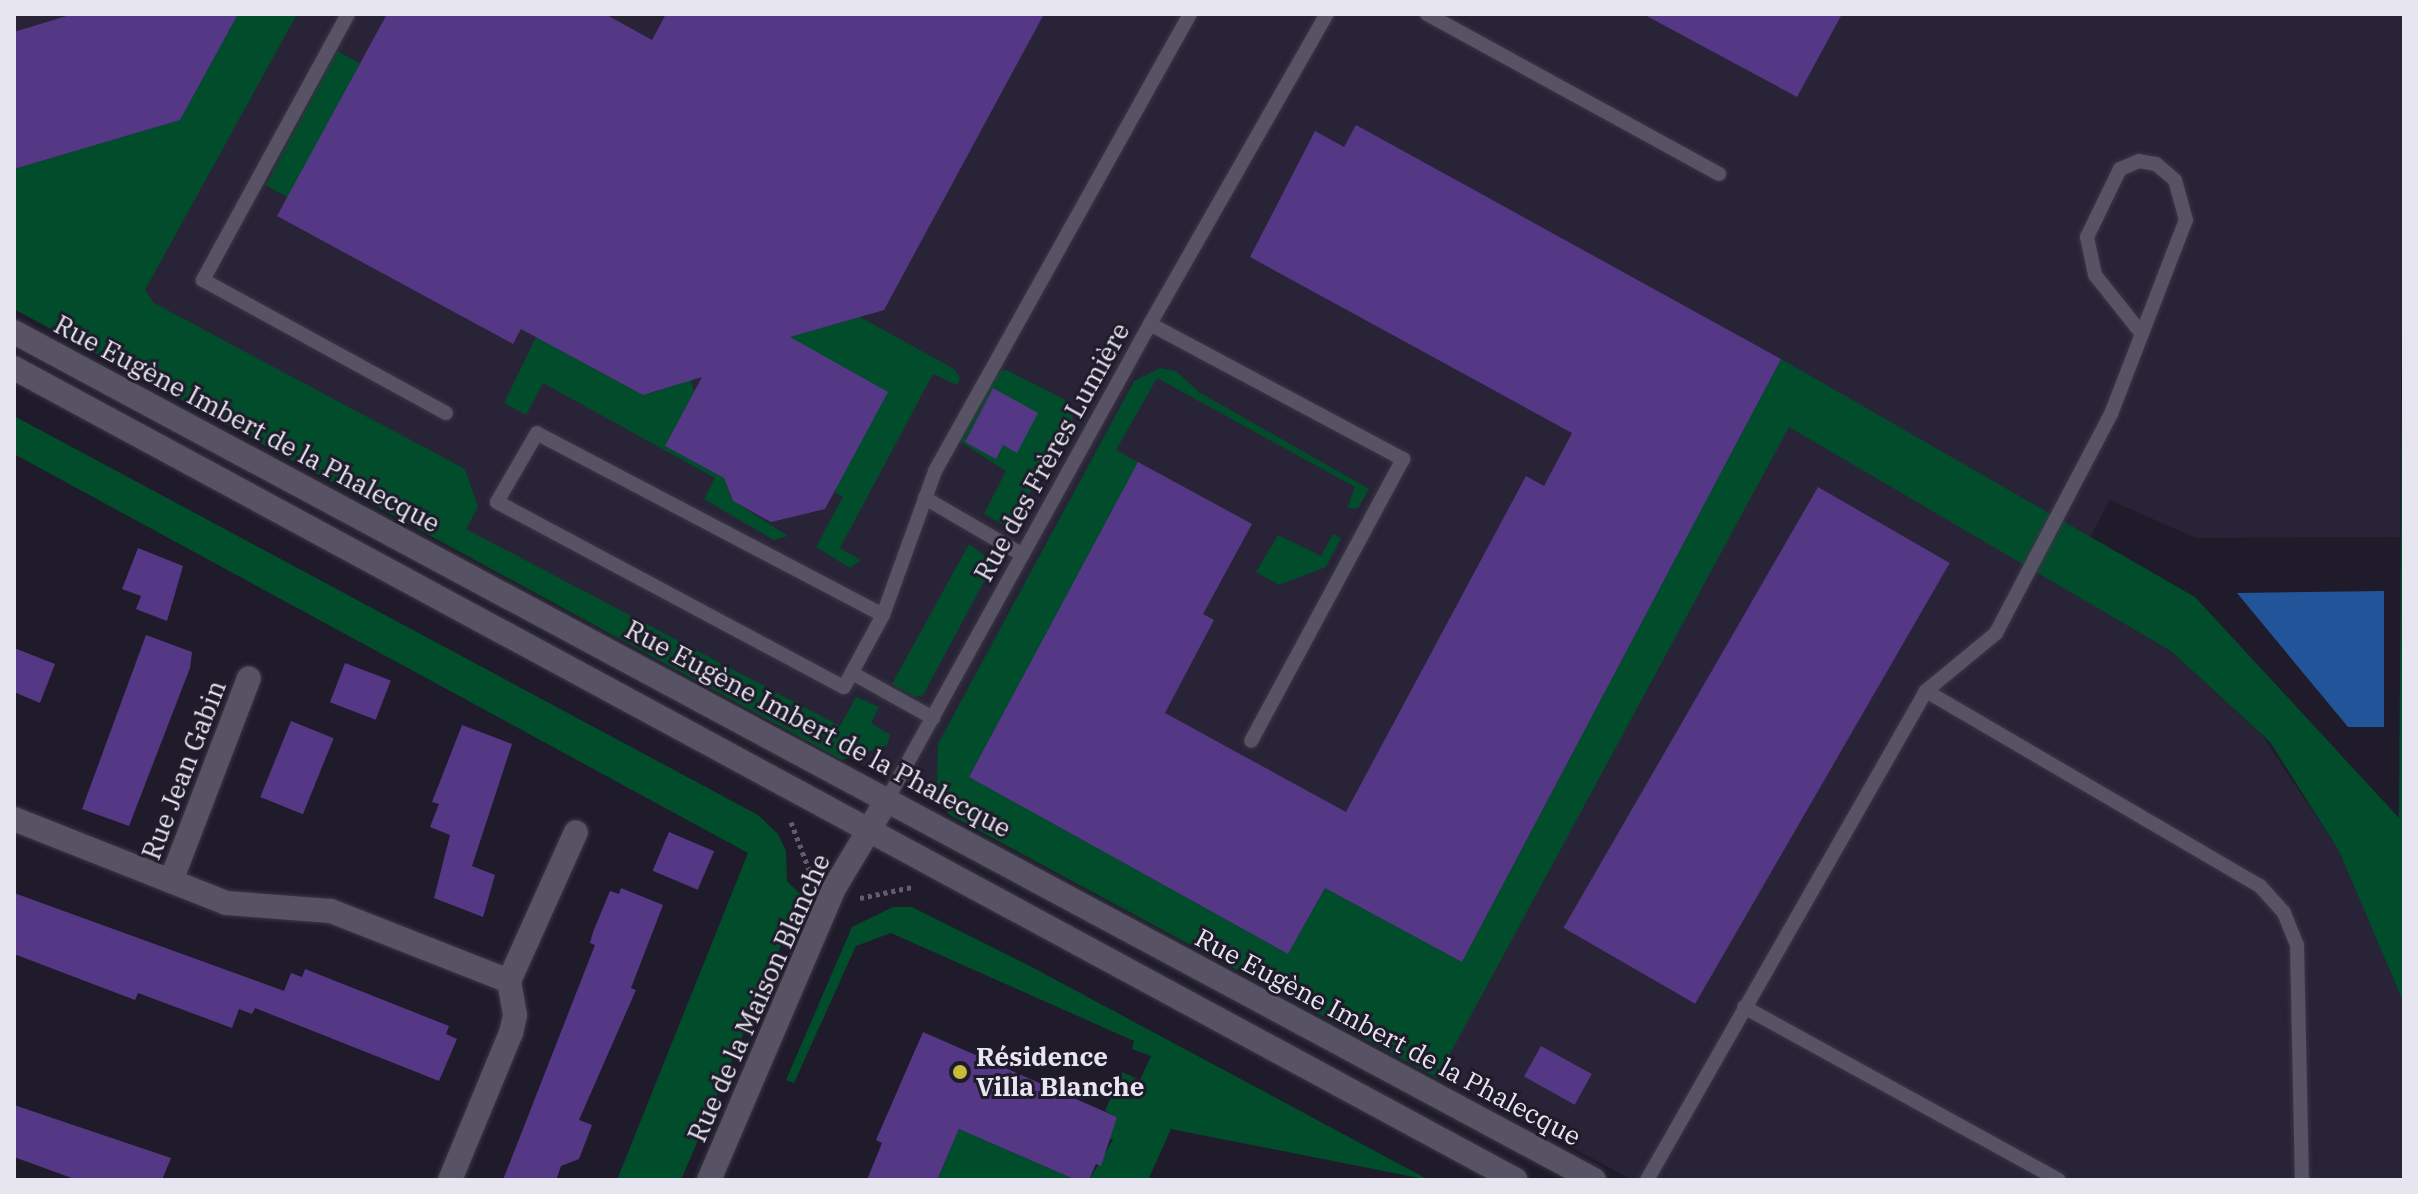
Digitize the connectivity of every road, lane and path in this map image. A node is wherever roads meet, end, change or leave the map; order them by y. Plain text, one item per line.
1 (348, 14) edge
2 (1190, 14) edge
3 (1327, 14) edge
4 (1427, 14) edge
5 (1719, 174) dead end
6 (1150, 324) junction
7 (14, 332) edge
8 (2142, 334) junction
9 (14, 368) edge
10 (446, 413) dead end
11 (925, 498) junction
12 (1023, 555) junction
13 (883, 615) junction
14 (852, 673) junction
15 (249, 678) dead end
16 (1926, 691) junction
17 (933, 718) junction
18 (1251, 741) dead end
19 (888, 798) junction
20 (14, 819) edge
21 (868, 831) junction
22 (576, 832) dead end
23 (171, 881) junction
24 (509, 981) junction
25 (1744, 1007) junction
26 (450, 1180) edge
27 (709, 1180) edge
28 (1516, 1180) edge
29 (1594, 1180) edge
30 (1647, 1180) edge
31 (2059, 1180) edge
32 (2302, 1180) edge

1 - 10 lane
2 - 11 lane
3 - 6 lane
4 - 5 lane
6 - 12 lane, Rue des Frères Lumière
6 - 18 lane, Rue des Frères Lumière
7 - 19 street, Rue Eugène Imbert de la Phalecque
8 - 8 lane
8 - 16 lane
9 - 21 street
11 - 12 lane
11 - 13 lane
12 - 17 lane, Rue des Frères Lumière
13 - 14 lane
13 - 14 lane
14 - 17 lane
15 - 23 street, Rue Jean Gabin
16 - 25 lane
16 - 32 lane
17 - 19 lane, Rue des Frères Lumière
19 - 21 street, Rue de la Maison Blanche
19 - 29 street, Rue Eugène Imbert de la Phalecque
20 - 23 street, Rue Jean Gabin
21 - 27 street, Rue de la Maison Blanche
21 - 28 street
22 - 24 street
23 - 24 street, Rue Jean Gabin
24 - 26 street
25 - 30 lane
25 - 31 lane

